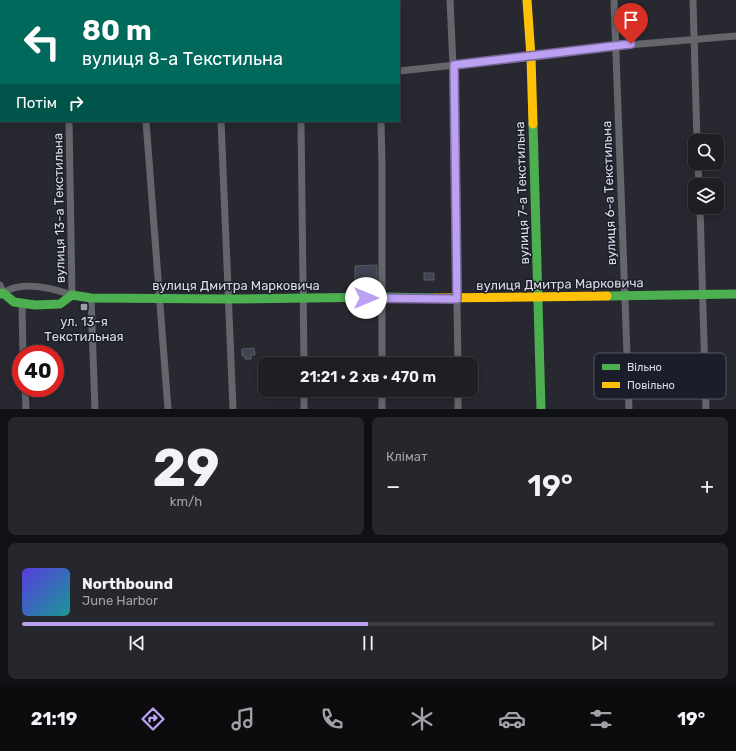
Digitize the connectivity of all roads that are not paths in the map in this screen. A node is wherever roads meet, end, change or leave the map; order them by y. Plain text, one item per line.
1 (450, 0) edge
2 (527, 0) edge
3 (614, 0) edge
4 (693, 0) edge
5 (736, 36) edge
6 (694, 40) junction
7 (616, 46) junction
8 (531, 57) junction
9 (454, 65) junction
10 (400, 70) edge
11 (69, 122) edge
12 (146, 122) edge
13 (221, 122) edge
14 (301, 122) edge
15 (381, 122) edge
16 (697, 134) edge
17 (700, 214) edge
18 (1, 291) edge
19 (702, 294) junction
20 (736, 294) edge
21 (72, 295) junction
22 (625, 296) junction
23 (538, 297) junction
24 (91, 298) junction
25 (160, 298) junction
26 (303, 298) junction
27 (382, 298) junction
28 (230, 299) junction
29 (457, 299) junction
30 (22, 304) junction
31 (23, 345) edge
32 (627, 353) edge
33 (704, 353) edge
34 (304, 357) edge
35 (382, 357) edge
36 (458, 357) edge
37 (25, 397) edge
38 (304, 397) edge
39 (382, 397) edge
40 (458, 397) edge
41 (629, 399) edge
42 (706, 399) edge
43 (26, 409) edge
44 (95, 409) edge
45 (168, 409) edge
46 (233, 409) edge
47 (304, 409) edge
48 (382, 409) edge
49 (458, 409) edge
50 (541, 409) edge
51 (629, 409) edge
52 (706, 409) edge

1 - 9 street
2 - 8 street, вулиця 7-а Текстильна
3 - 7 street, вулиця 6-а Текстильна
4 - 6 street
5 - 6 street
6 - 7 street
6 - 16 street
7 - 8 street
7 - 22 street, вулиця 6-а Текстильна
8 - 9 street
8 - 23 street, вулиця 7-а Текстильна
9 - 10 street
9 - 29 street
11 - 21 street, вулиця 13-а Текстильна
12 - 25 street
13 - 28 street
14 - 26 street
15 - 27 street
17 - 19 street
18 - 21 street, вулиця Дмитра Марковича
18 - 30 street, вулиця Дмитра Марковича
19 - 20 street, вулиця Дмитра Марковича
19 - 22 street, вулиця Дмитра Марковича
19 - 33 street
21 - 24 street, вулиця Дмитра Марковича
21 - 30 street, вулиця Дмитра Марковича
22 - 23 street, вулиця Дмитра Марковича
22 - 32 street, вулиця 6-а Текстильна
23 - 29 street, вулиця Дмитра Марковича
23 - 50 street, вулиця 7-а Текстильна
24 - 25 street, вулиця Дмитра Марковича
24 - 44 street
25 - 28 street, вулиця Дмитра Марковича
25 - 45 street
26 - 27 street, вулиця Дмитра Марковича
26 - 28 street, вулиця Дмитра Марковича
26 - 34 street
27 - 29 street, вулиця Дмитра Марковича
27 - 35 street
28 - 46 street
29 - 36 street
30 - 31 street
37 - 43 street
38 - 47 street
39 - 48 street
40 - 49 street
41 - 51 street, вулиця 6-а Текстильна
42 - 52 street

